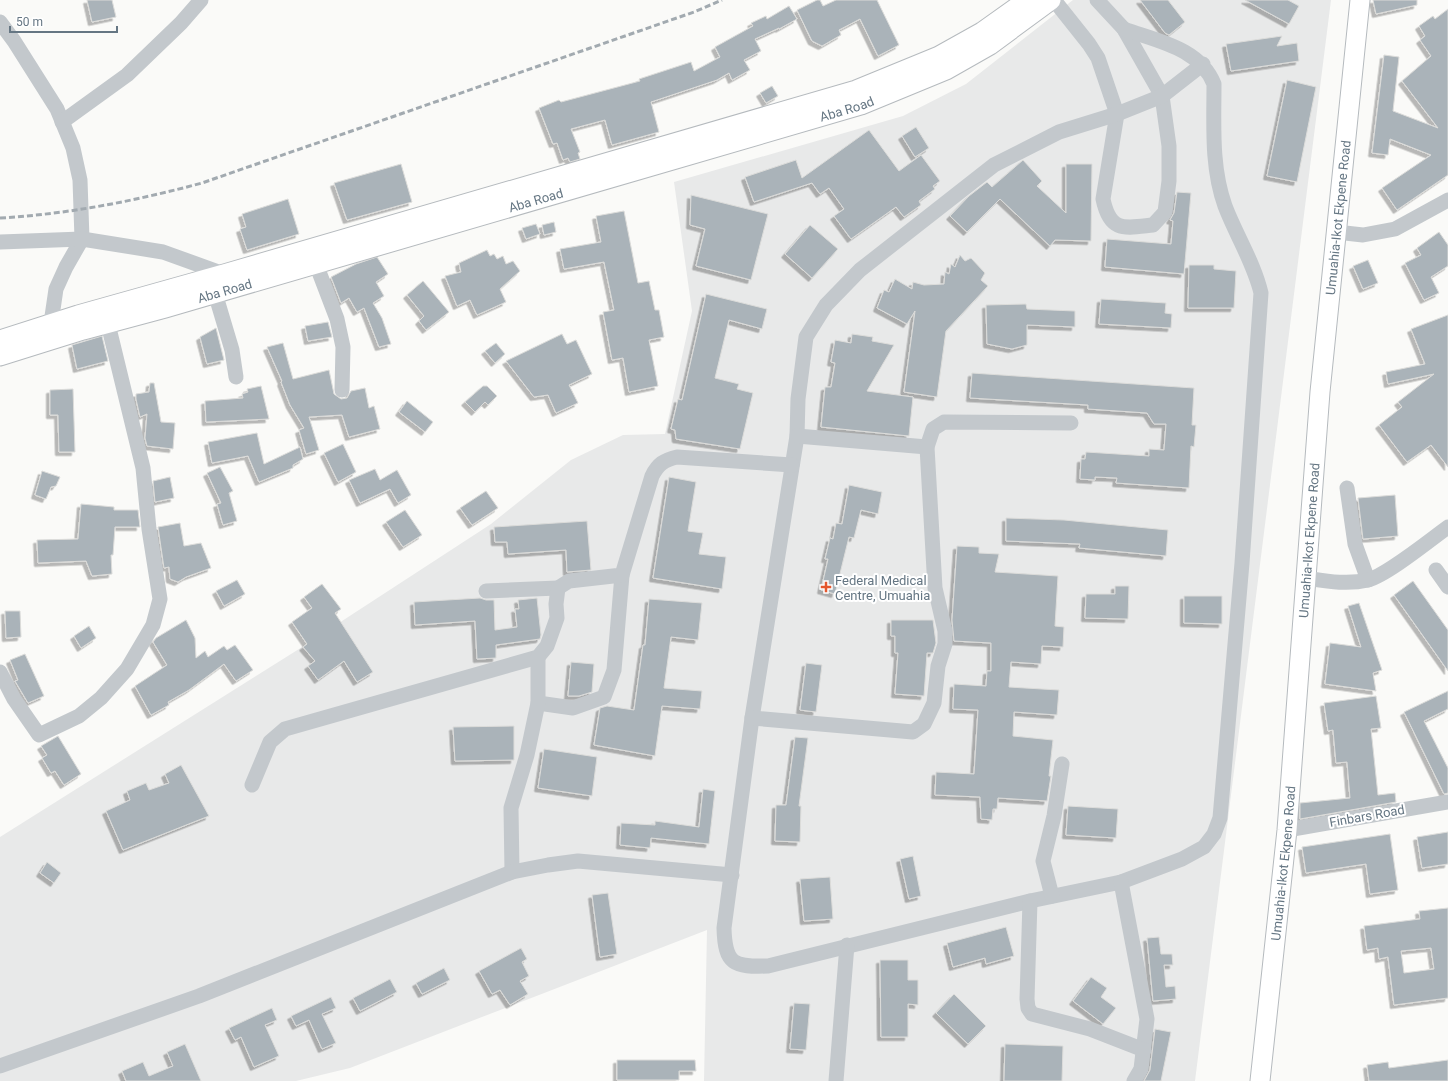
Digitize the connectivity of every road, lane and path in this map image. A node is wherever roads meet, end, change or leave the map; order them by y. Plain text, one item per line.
1 (201, 0) edge
2 (1027, 0) edge
3 (1052, 0) edge
4 (1097, 0) edge
5 (1360, 0) edge
6 (0, 22) edge
7 (1124, 29) junction
8 (1203, 64) junction
9 (1162, 96) junction
10 (1117, 114) junction
11 (62, 122) junction
12 (694, 147) junction
13 (1448, 200) edge
14 (1336, 232) junction
15 (82, 240) junction
16 (0, 242) edge
17 (316, 264) junction
18 (224, 274) junction
19 (216, 293) junction
20 (51, 323) junction
21 (108, 324) junction
22 (0, 340) edge
23 (0, 356) edge
24 (236, 377) dead end
25 (342, 390) dead end
26 (1071, 423) dead end
27 (797, 436) junction
28 (927, 447) junction
29 (792, 465) junction
30 (1348, 488) dead end
31 (1448, 527) edge
32 (1436, 570) dead end
33 (622, 576) junction
34 (1306, 578) junction
35 (1368, 580) junction
36 (1448, 587) edge
37 (558, 588) junction
38 (486, 591) dead end
39 (538, 657) junction
40 (0, 672) edge
41 (538, 703) junction
42 (752, 718) junction
43 (1062, 764) dead end
44 (252, 785) dead end
45 (1448, 802) edge
46 (1287, 830) junction
47 (512, 872) junction
48 (732, 875) junction
49 (1121, 882) junction
50 (1052, 896) junction
51 (1030, 901) junction
52 (847, 945) junction
53 (1144, 1050) junction
54 (0, 1066) edge
55 (836, 1081) edge
56 (1134, 1081) edge
57 (1260, 1081) edge

1 - 11 street
2 - 12 main road, Aba Road
3 - 10 street
3 - 12 main road, Aba Road
4 - 7 street
5 - 14 main road, Umuahia-Ikot Ekpene Road
6 - 11 street
7 - 8 street
7 - 9 street
8 - 9 street
8 - 49 street
9 - 10 street
9 - 10 street
10 - 27 street
11 - 15 street
12 - 17 main road, Aba Road
12 - 18 main road, Aba Road
13 - 14 street
14 - 34 main road, Umuahia-Ikot Ekpene Road
15 - 16 street
15 - 18 street
15 - 20 street
17 - 19 main road, Aba Road
17 - 25 street
18 - 20 main road, Aba Road
19 - 21 main road, Aba Road
19 - 24 street
20 - 22 main road, Aba Road
21 - 23 main road, Aba Road
21 - 40 street
26 - 28 street
27 - 28 street
27 - 29 street
28 - 42 street
29 - 33 street
29 - 42 street
30 - 35 street
31 - 35 street
32 - 36 street
33 - 37 street
33 - 41 street
34 - 35 street
34 - 46 main road, Umuahia-Ikot Ekpene Road
37 - 38 street
37 - 39 street
39 - 41 street
39 - 44 street
41 - 47 street
42 - 48 street
43 - 50 street
45 - 46 street, Finbars Road
46 - 57 main road, Umuahia-Ikot Ekpene Road
47 - 48 street
47 - 54 street
48 - 52 street
49 - 50 street
49 - 53 street
50 - 51 street
51 - 52 street
51 - 53 street
52 - 55 street
53 - 56 street

